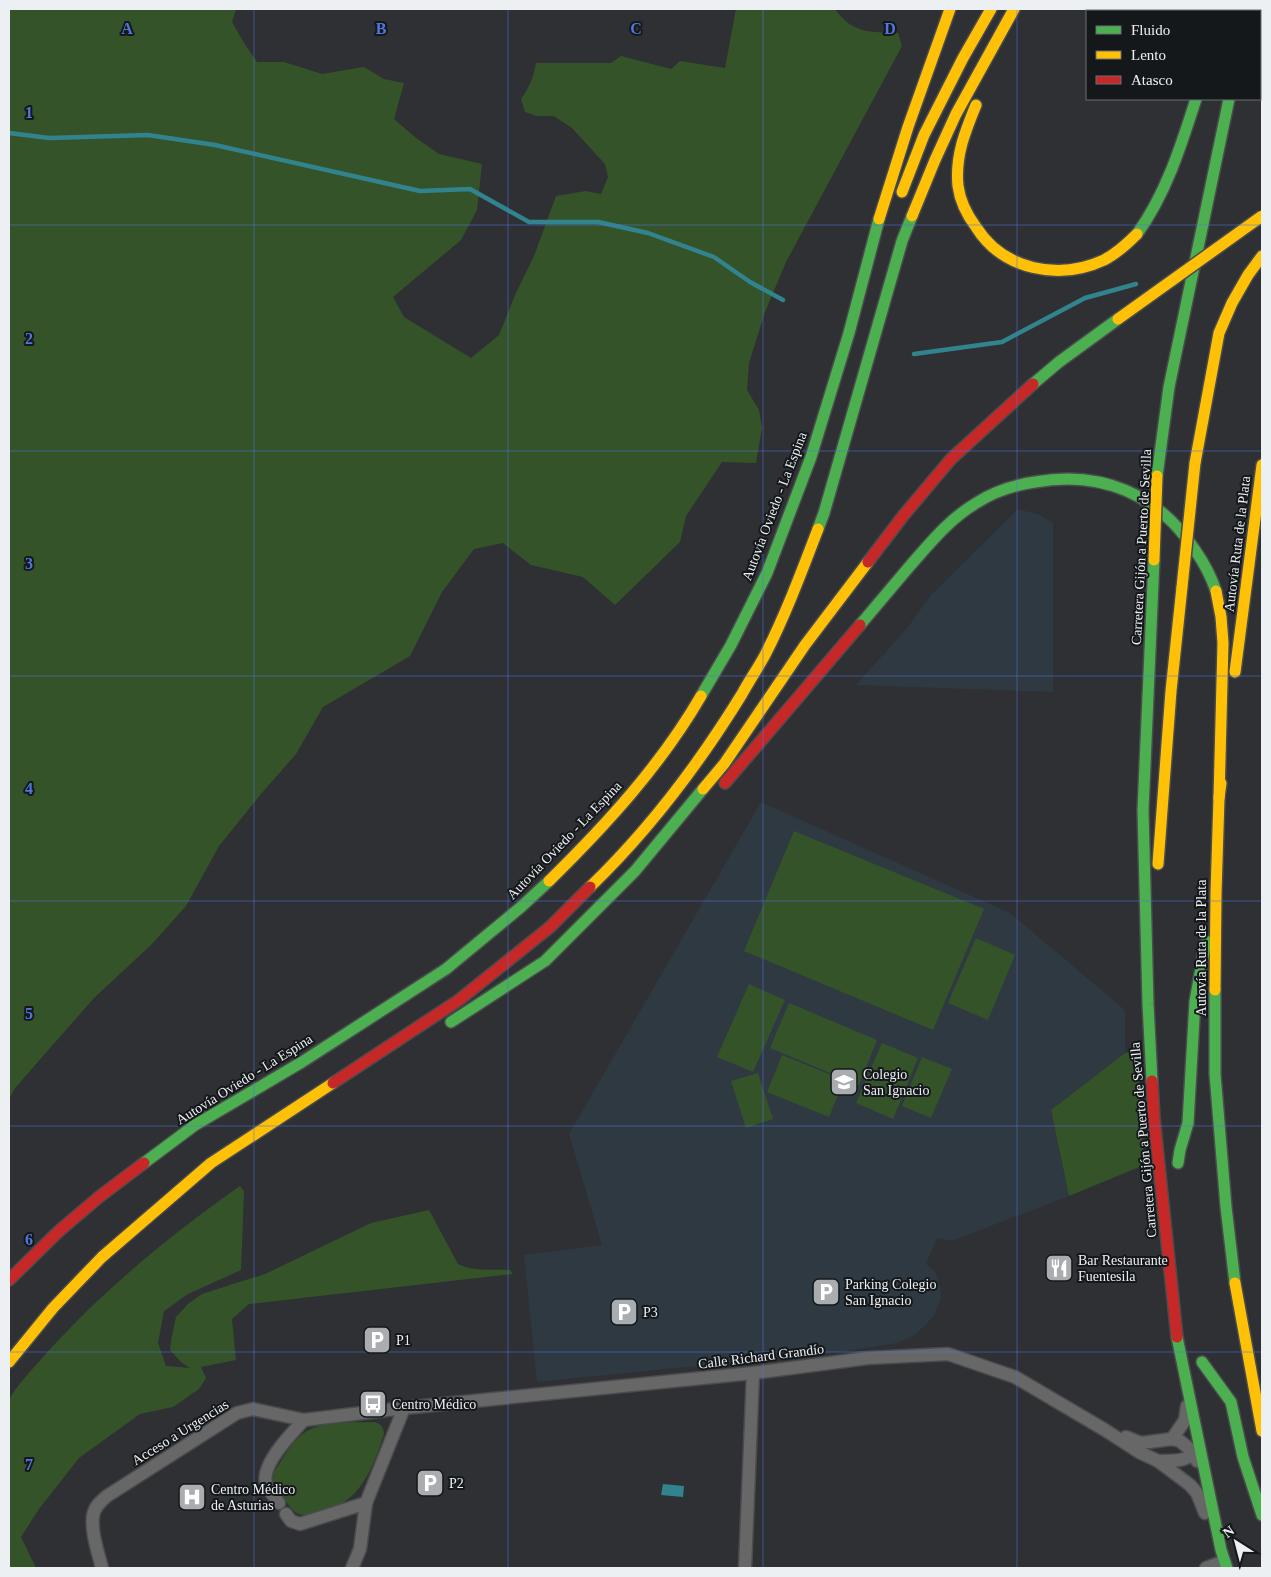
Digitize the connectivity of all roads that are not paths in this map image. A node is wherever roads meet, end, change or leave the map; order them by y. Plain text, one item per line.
1 (950, 9) edge
2 (990, 9) edge
3 (1014, 9) edge
4 (1021, 19) dead end
5 (1196, 100) edge
6 (1229, 100) edge
7 (897, 206) dead end
8 (1262, 216) edge
9 (890, 223) dead end
10 (1262, 256) edge
11 (849, 333) junction
12 (1262, 465) edge
13 (720, 790) dead end
14 (1219, 798) junction
15 (661, 858) dead end
16 (1216, 893) junction
17 (545, 961) junction
18 (1148, 1004) junction
19 (438, 1030) dead end
20 (1178, 1163) dead end
21 (197, 1190) dead end
22 (102, 1257) junction
23 (9, 1280) edge
24 (9, 1362) edge
25 (1202, 1362) dead end
26 (753, 1373) junction
27 (1188, 1394) junction
28 (404, 1408) junction
29 (304, 1420) junction
30 (1105, 1430) junction
31 (1262, 1431) edge
32 (1172, 1439) junction
33 (1196, 1451) junction
34 (1158, 1461) junction
35 (1207, 1479) junction
36 (366, 1503) junction
37 (1262, 1515) edge
38 (1224, 1560) edge
39 (102, 1568) edge
40 (352, 1568) edge
41 (745, 1568) edge
42 (1206, 1568) edge

1 - 11 highway
2 - 7 highway
3 - 22 highway
4 - 5 highway
6 - 18 highway, Carretera Gijón a Puerto de Sevilla, bridge
8 - 17 highway, bridge
9 - 11 highway
10 - 18 highway, Carretera Gijón a Puerto de Sevilla, bridge
11 - 23 highway, Autovía Oviedo - La Espina
12 - 14 highway, Autovía Ruta de la Plata
13 - 14 highway
14 - 16 highway, Autovía Ruta de la Plata
15 - 17 highway
16 - 20 highway
16 - 31 highway, Autovía Ruta de la Plata
17 - 19 highway
18 - 27 highway, Carretera Gijón a Puerto de Sevilla
21 - 22 highway
22 - 24 highway
25 - 37 highway
26 - 28 street, Calle Richard Grandío
26 - 30 street, Calle Richard Grandío
26 - 41 street
27 - 32 street
27 - 33 highway, Carretera Gijón a Puerto de Sevilla
28 - 29 street, Calle Richard Grandío
28 - 36 street
29 - 36 street
29 - 39 street, Acceso a Urgencias
30 - 32 street, Calle Richard Grandío
30 - 34 street, Calle Richard Grandío
32 - 33 street
33 - 34 street
33 - 35 street
33 - 35 highway, Carretera Gijón a Puerto de Sevilla
34 - 38 street, Calle Richard Grandío
35 - 38 highway, Carretera Gijón a Puerto de Sevilla
36 - 40 street
38 - 42 street

